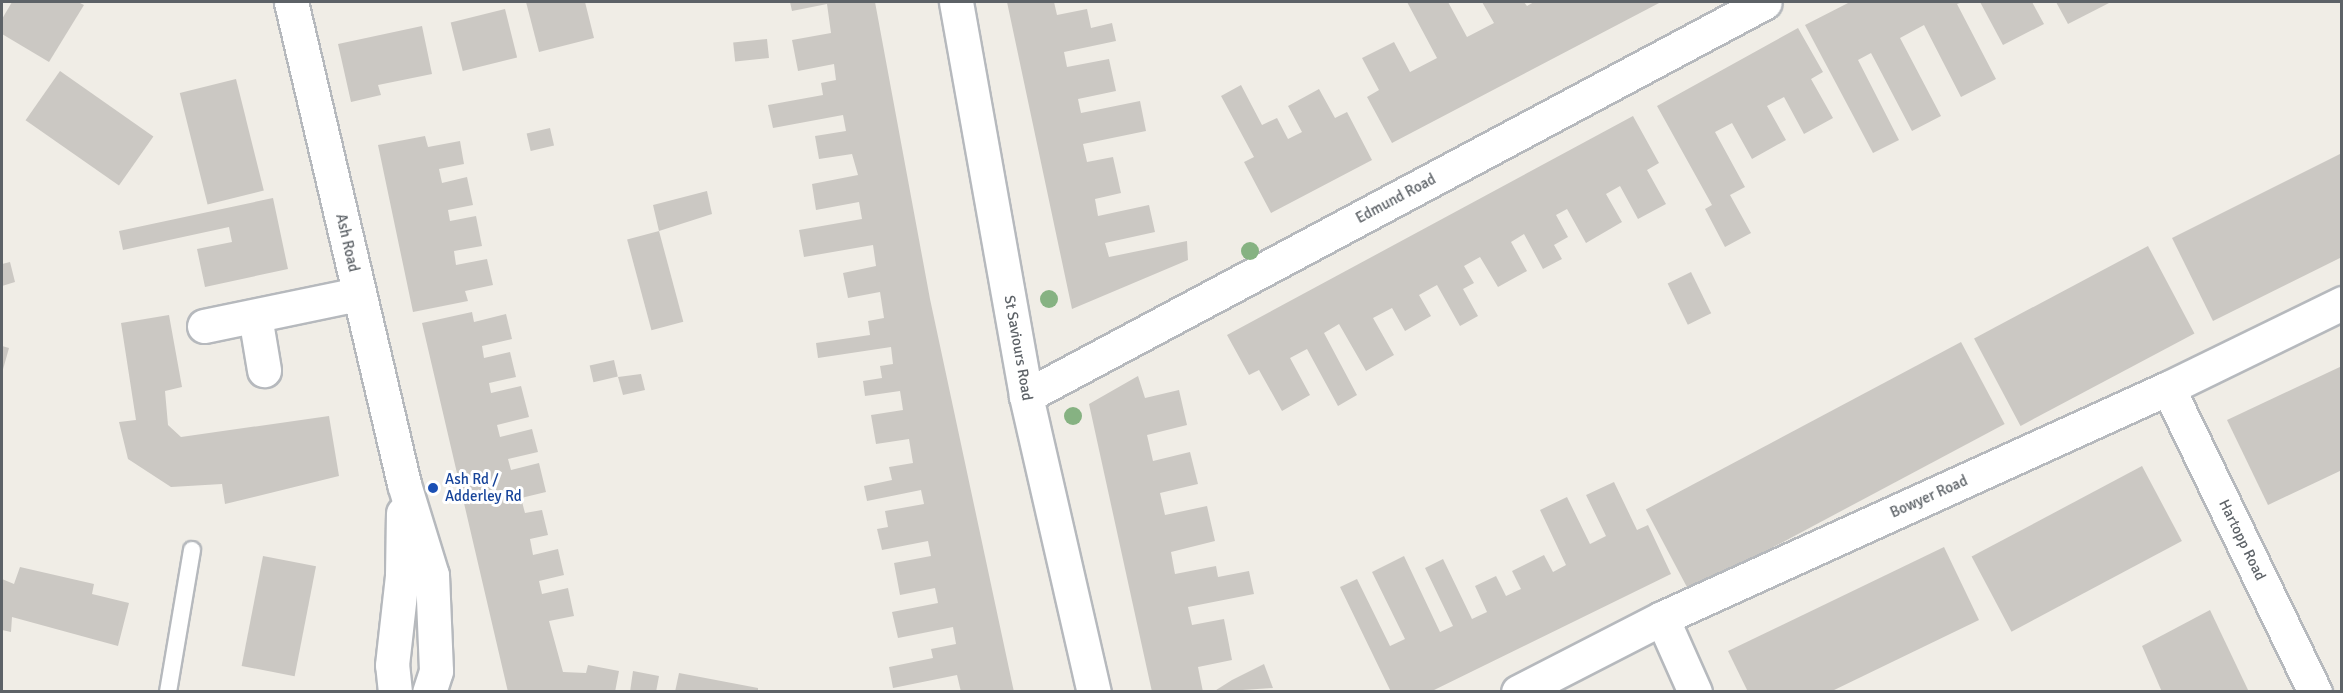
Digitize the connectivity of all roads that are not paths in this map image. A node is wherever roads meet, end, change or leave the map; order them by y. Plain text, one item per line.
1 (291, 2) edge
2 (956, 2) edge
3 (1765, 2) edge
4 (358, 294) junction
5 (2342, 303) edge
6 (255, 316) junction
7 (204, 326) dead end
8 (264, 370) dead end
9 (2168, 388) junction
10 (1026, 396) junction
11 (404, 484) junction
12 (192, 550) dead end
13 (1662, 618) junction
14 (168, 692) edge
15 (395, 692) edge
16 (429, 692) edge
17 (1094, 692) edge
18 (1518, 692) edge
19 (1695, 692) edge
20 (2315, 692) edge

1 - 4 street, Ash Road
2 - 10 street, St Saviours Road
3 - 10 street, Edmund Road
4 - 6 street
4 - 11 street, Ash Road
5 - 9 street, Bowyer Road
6 - 7 street
6 - 8 street
9 - 13 street, Bowyer Road
9 - 20 street, Hartopp Road
10 - 17 street, St Saviours Road
11 - 15 street, Ash Road
11 - 16 street, Ash Road
12 - 14 lane
13 - 18 street, Bowyer Road
13 - 19 street

